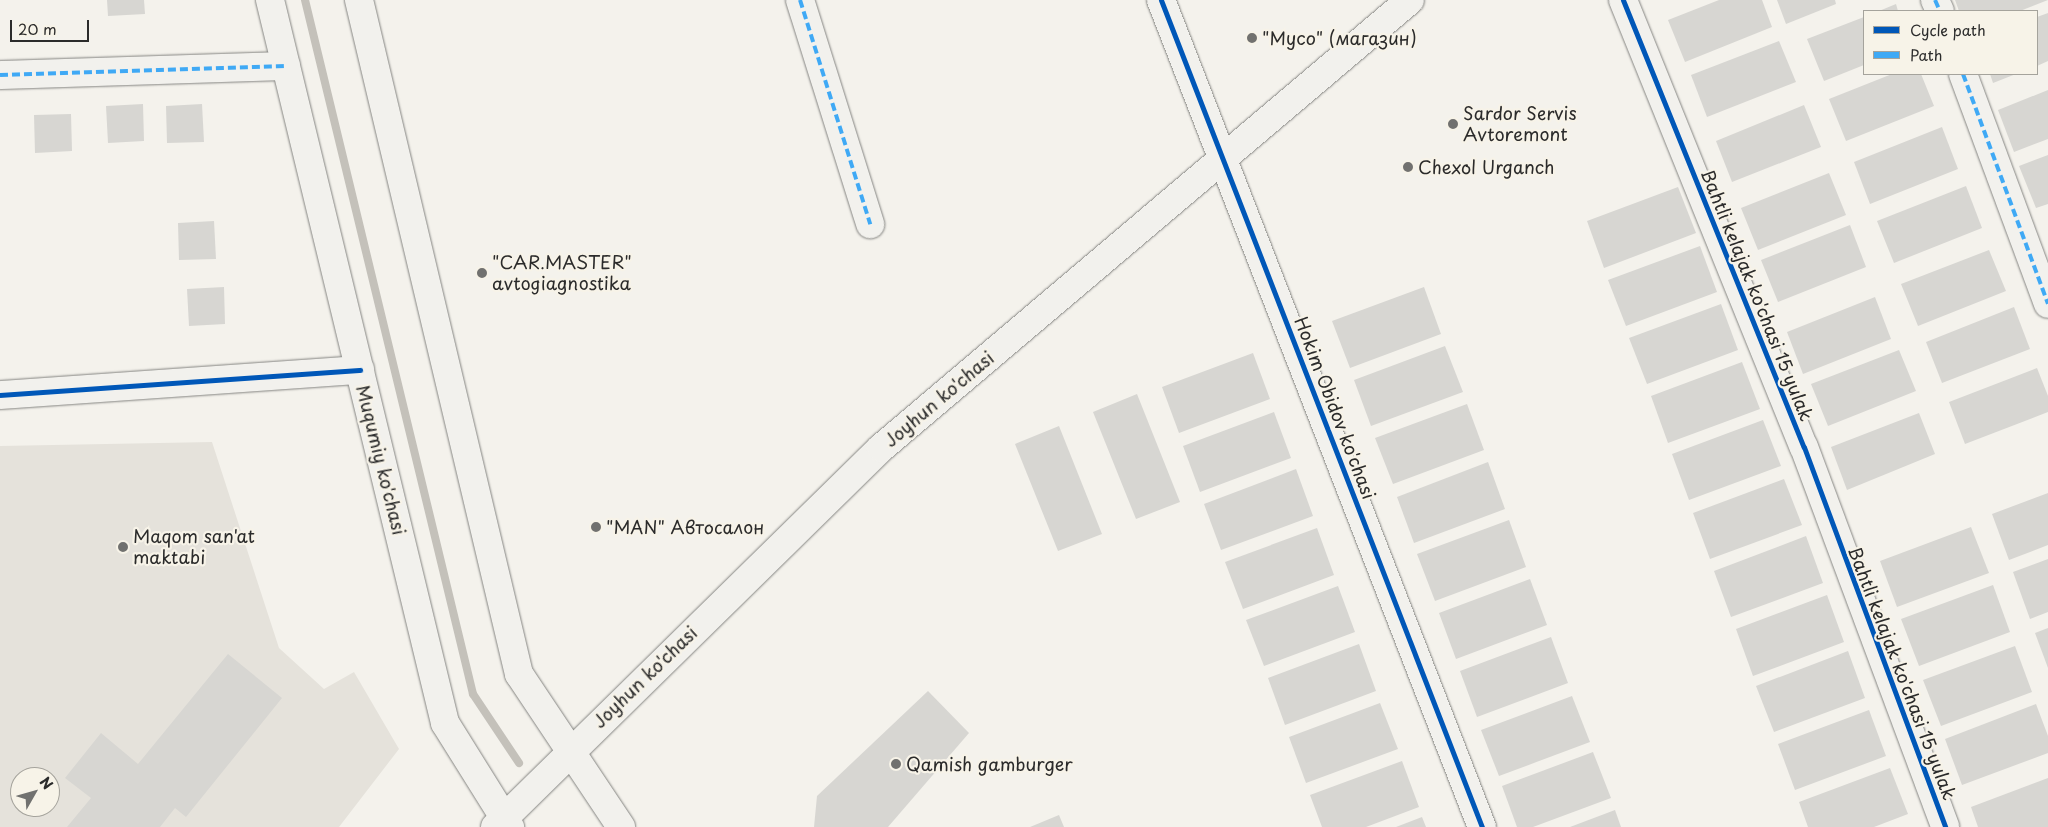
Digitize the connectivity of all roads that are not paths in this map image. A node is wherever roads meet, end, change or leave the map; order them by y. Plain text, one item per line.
1 (270, 0) edge
2 (359, 0) edge
3 (800, 0) edge
4 (1161, 0) edge
5 (1410, 0) edge
6 (1622, 0) edge
7 (286, 66) junction
8 (0, 75) edge
9 (1963, 75) edge
10 (1224, 157) junction
11 (870, 224) dead end
12 (2048, 304) edge
13 (360, 370) junction
14 (0, 395) edge
15 (569, 751) junction
16 (503, 824) edge
17 (622, 827) edge
18 (1482, 827) edge
19 (1945, 827) edge

1 - 7 main road, Muqumiy ko'chasi
2 - 15 main road
3 - 11 main road
4 - 10 main road, Hokim Obidov ko'chasi
5 - 10 main road, Joyhun ko'chasi
6 - 19 main road, Bahtli kelajak ko'chasi 15 yulak
7 - 8 main road
7 - 13 main road, Muqumiy ko'chasi
9 - 12 main road
10 - 15 main road, Joyhun ko'chasi
10 - 18 main road, Hokim Obidov ko'chasi
13 - 14 main road
13 - 16 main road, Muqumiy ko'chasi
15 - 16 main road, Joyhun ko'chasi
15 - 17 main road

